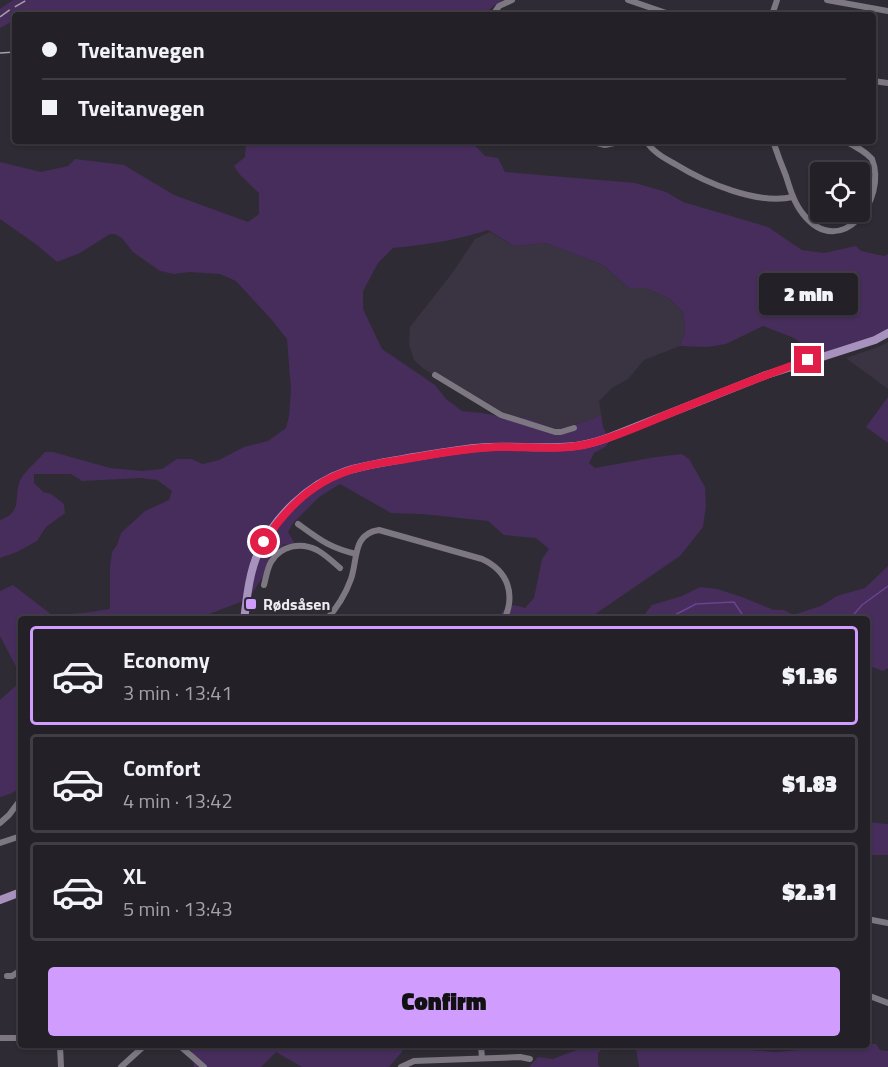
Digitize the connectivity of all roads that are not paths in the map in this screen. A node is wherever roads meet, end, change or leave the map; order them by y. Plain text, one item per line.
1 (512, 0) edge
2 (628, 0) edge
3 (827, 0) edge
4 (888, 11) edge
5 (495, 12) edge
6 (663, 12) edge
7 (648, 144) edge
8 (774, 144) edge
9 (850, 144) edge
10 (880, 194) dead end
11 (794, 197) junction
12 (810, 222) edge
13 (810, 222) edge
14 (863, 222) edge
15 (888, 333) edge
16 (435, 375) dead end
17 (574, 428) dead end
18 (298, 524) dead end
19 (344, 551) junction
20 (322, 553) junction
21 (357, 554) junction
22 (340, 568) dead end
23 (264, 585) dead end
24 (245, 616) edge
25 (331, 616) edge
26 (505, 616) edge
27 (18, 804) edge
28 (0, 823) edge
29 (18, 837) edge
30 (0, 843) edge
31 (18, 893) edge
32 (0, 900) edge
33 (870, 920) edge
34 (888, 923) edge
35 (18, 972) edge
36 (7, 976) dead end
37 (870, 996) edge
38 (888, 1003) edge
39 (0, 1038) edge
40 (18, 1038) edge
41 (60, 1048) edge
42 (141, 1048) edge
43 (182, 1048) edge
44 (481, 1048) edge
45 (482, 1058) junction
46 (530, 1059) dead end
47 (61, 1067) edge
48 (121, 1067) edge
49 (204, 1067) edge
50 (401, 1067) edge

1 - 5 street
2 - 6 street
3 - 4 street
7 - 11 street
8 - 11 street
9 - 10 street
11 - 13 street
12 - 14 street
15 - 24 main road
16 - 17 street
18 - 19 street
19 - 20 street
19 - 21 street
20 - 22 street
20 - 23 street
21 - 25 street
21 - 26 street
27 - 28 street
29 - 30 street
31 - 32 main road
33 - 34 street
35 - 36 street
37 - 38 street
39 - 40 street
41 - 47 street
42 - 48 street
43 - 49 street
44 - 45 street
45 - 46 street
45 - 50 street

